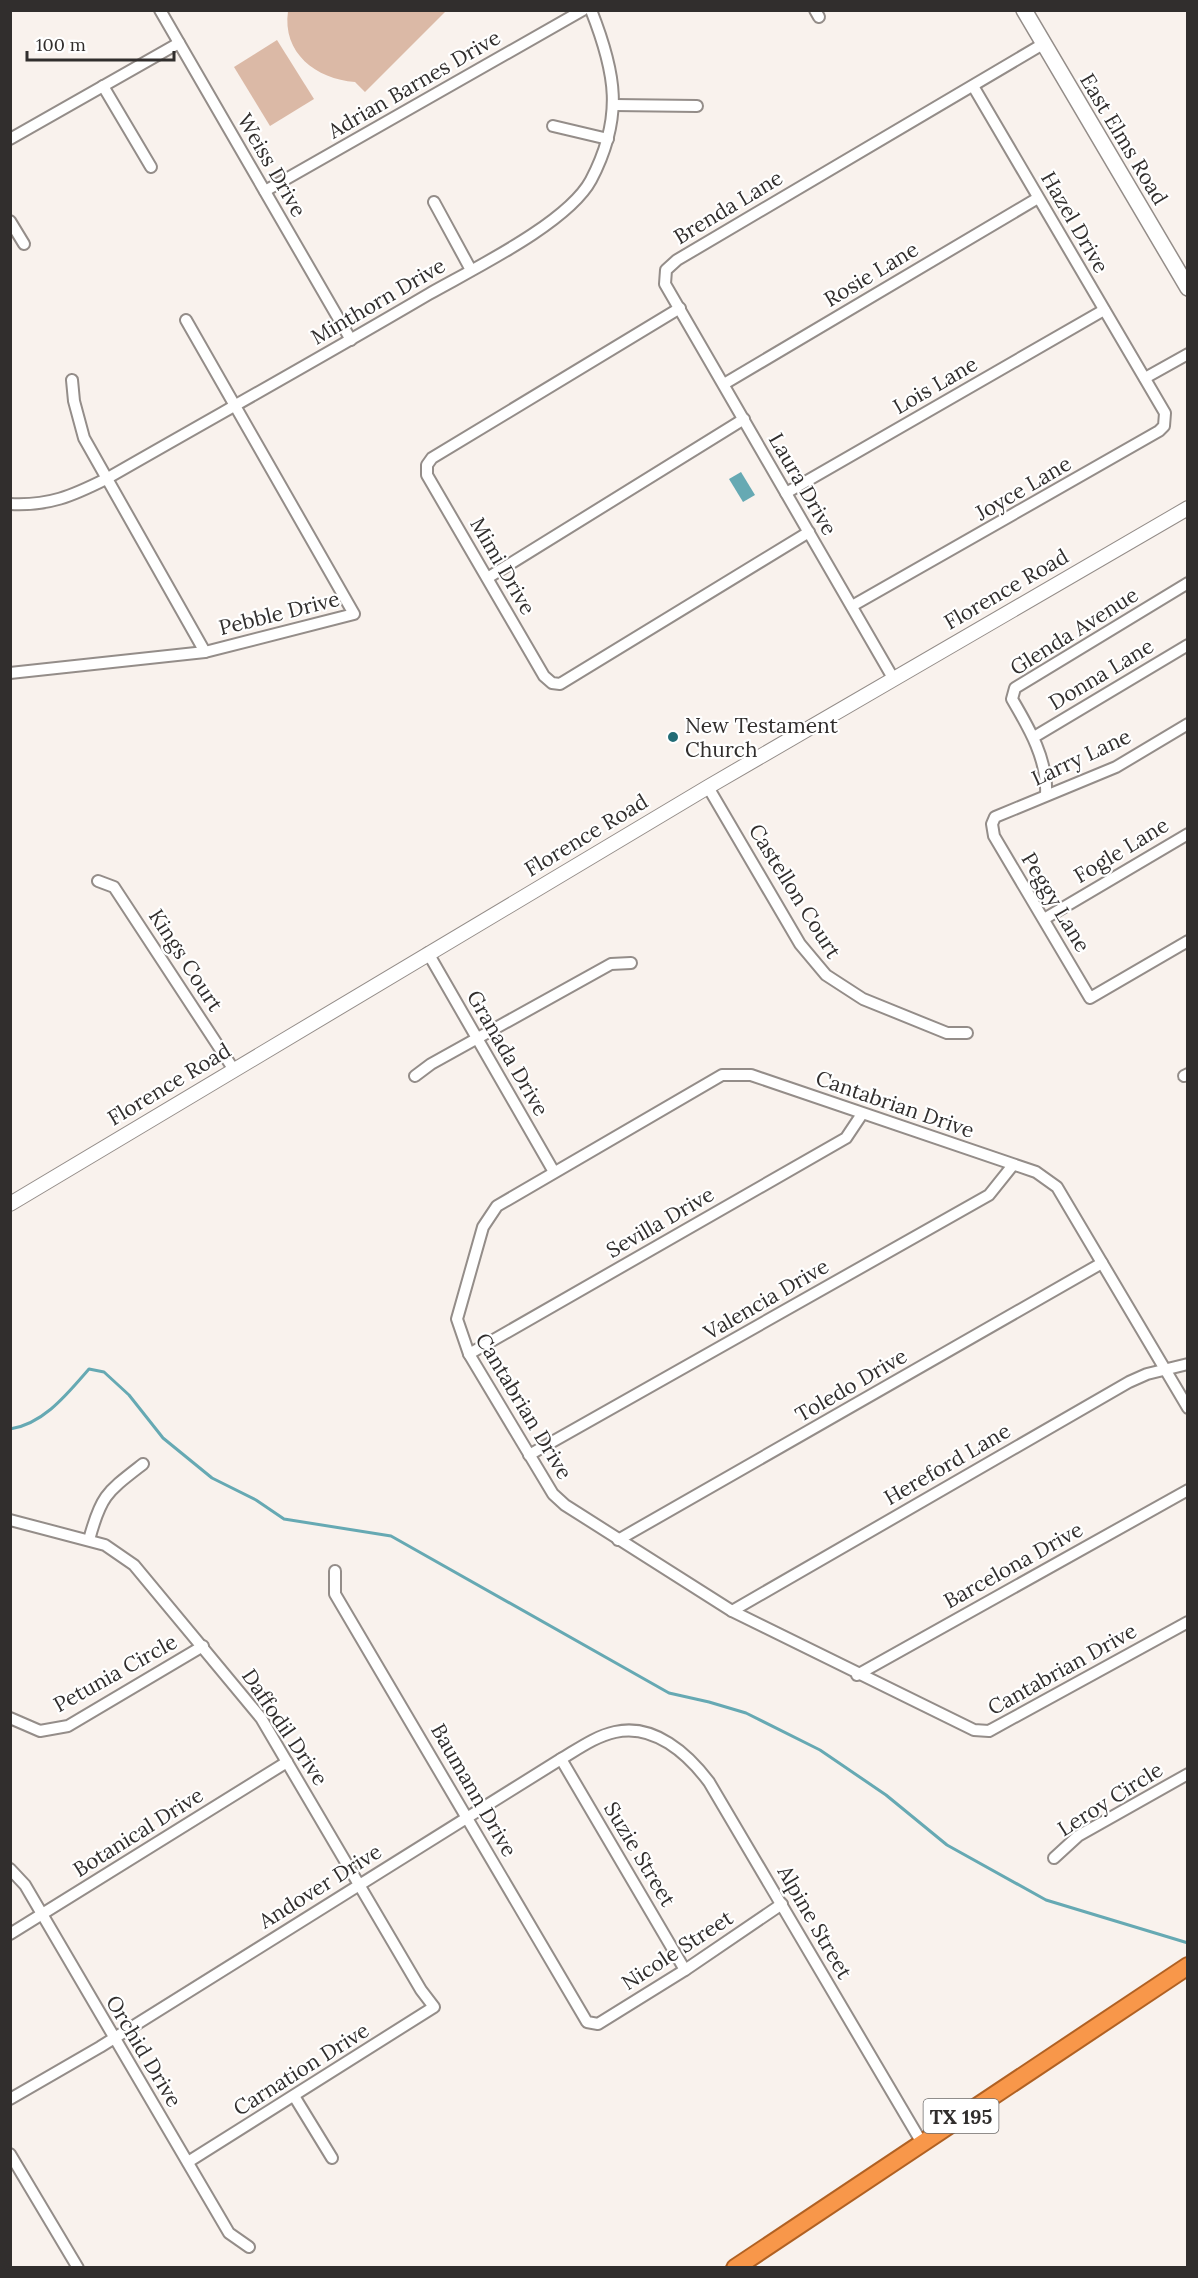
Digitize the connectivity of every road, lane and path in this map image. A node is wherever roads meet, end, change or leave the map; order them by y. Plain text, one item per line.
1 (159, 10) edge
2 (583, 10) edge
3 (591, 10) edge
4 (1024, 10) edge
5 (179, 43) junction
6 (1043, 44) junction
7 (103, 86) junction
8 (973, 86) junction
9 (614, 105) junction
10 (697, 106) dead end
11 (553, 126) dead end
12 (10, 139) edge
13 (608, 139) junction
14 (150, 167) dead end
15 (265, 191) junction
16 (1038, 198) junction
17 (434, 202) dead end
18 (10, 221) edge
19 (24, 244) dead end
20 (471, 270) junction
21 (1188, 288) edge
22 (680, 308) junction
23 (1104, 310) junction
24 (186, 320) dead end
25 (351, 340) junction
26 (1188, 354) edge
27 (1145, 378) junction
28 (72, 380) dead end
29 (724, 384) junction
30 (234, 406) junction
31 (744, 419) junction
32 (106, 479) junction
33 (786, 493) junction
34 (10, 504) edge
35 (1188, 508) edge
36 (809, 532) junction
37 (489, 577) junction
38 (1188, 583) edge
39 (852, 606) junction
40 (1188, 645) edge
41 (205, 652) junction
42 (10, 673) edge
43 (893, 678) junction
44 (1188, 724) edge
45 (1034, 737) junction
46 (708, 787) junction
47 (1046, 795) junction
48 (992, 824) joint
49 (1188, 834) edge
50 (98, 881) dead end
51 (1044, 919) junction
52 (1188, 941) edge
53 (428, 953) junction
54 (631, 963) dead end
55 (967, 1033) dead end
56 (478, 1039) junction
57 (234, 1070) junction
58 (415, 1076) dead end
59 (862, 1114) junction
60 (1013, 1165) junction
61 (554, 1172) junction
62 (10, 1204) edge
63 (1102, 1263) junction
64 (469, 1354) junction
65 (1188, 1364) edge
66 (1164, 1369) junction
67 (1188, 1408) edge
68 (529, 1455) junction
69 (143, 1464) dead end
70 (1188, 1490) edge
71 (10, 1520) edge
72 (89, 1540) junction
73 (618, 1540) junction
74 (335, 1571) dead end
75 (732, 1611) junction
76 (1188, 1622) edge
77 (203, 1646) junction
78 (857, 1675) junction
79 (10, 1718) edge
80 (657, 1738) joint
81 (561, 1759) junction
82 (287, 1762) junction
83 (1188, 1774) edge
84 (467, 1817) junction
85 (1054, 1858) dead end
86 (10, 1869) edge
87 (361, 1884) junction
88 (782, 1904) junction
89 (41, 1915) junction
90 (10, 1934) edge
91 (1188, 1966) edge
92 (685, 1970) junction
93 (434, 2007) joint
94 (591, 2025) joint
95 (114, 2038) junction
96 (294, 2096) junction
97 (10, 2099) edge
98 (922, 2143) junction
99 (10, 2154) edge
100 (332, 2158) dead end
101 (188, 2162) junction
102 (249, 2247) dead end
103 (78, 2268) edge
104 (735, 2268) edge

1 - 5 street, Weiss Drive
2 - 15 street, Adrian Barnes Drive
3 - 9 street, Minthorn Drive
4 - 6 main road, East Elms Road
5 - 7 street
5 - 15 street, Weiss Drive
6 - 8 street, Brenda Lane
6 - 21 main road, East Elms Road
7 - 12 street
7 - 14 street
8 - 16 street, Hazel Drive
8 - 22 street, Brenda Lane
9 - 10 street
9 - 13 street, Minthorn Drive
11 - 13 street
13 - 20 street, Minthorn Drive
15 - 25 street, Weiss Drive
16 - 23 street, Hazel Drive
16 - 29 street, Rosie Lane
17 - 20 street
18 - 19 street
20 - 25 street, Minthorn Drive
22 - 29 street, Laura Drive
22 - 37 street, Mimi Drive
23 - 27 street, Hazel Drive
23 - 33 street, Lois Lane
24 - 30 street
25 - 30 street, Minthorn Drive
26 - 27 street
27 - 39 street, Joyce Lane
28 - 32 street
29 - 31 street, Laura Drive
30 - 32 street, Minthorn Drive
30 - 41 street, Pebble Drive
31 - 33 street, Laura Drive
31 - 37 street
32 - 34 street, Minthorn Drive
32 - 41 street
33 - 36 street, Laura Drive
35 - 43 street, Florence Road
36 - 37 street, Mimi Drive
36 - 39 street, Laura Drive
38 - 45 street, Glenda Avenue
39 - 43 street, Laura Drive
40 - 45 street, Donna Lane
41 - 42 street, Pebble Drive
43 - 46 street, Florence Road
44 - 47 street, Larry Lane
45 - 47 street, Glenda Avenue
46 - 53 street, Florence Road
46 - 55 street, Castellon Court
47 - 48 street, Larry Lane
48 - 51 street, Peggy Lane
49 - 51 street, Fogle Lane
50 - 57 street, Kings Court
51 - 52 street, Peggy Lane
53 - 56 street, Granada Drive
53 - 57 street, Florence Road
54 - 56 street
56 - 58 street
56 - 61 street, Granada Drive
57 - 62 street, Florence Road
59 - 60 street, Cantabrian Drive
59 - 61 street, Cantabrian Drive
59 - 64 street, Sevilla Drive
60 - 63 street, Cantabrian Drive
60 - 68 street, Valencia Drive
61 - 64 street, Cantabrian Drive
63 - 66 street, Cantabrian Drive
63 - 73 street, Toledo Drive
64 - 68 street, Cantabrian Drive
65 - 66 street, Hereford Lane
66 - 67 street, Cantabrian Drive
66 - 75 street, Hereford Lane
68 - 73 street, Cantabrian Drive
69 - 72 street
70 - 78 street, Barcelona Drive
71 - 72 street, Daffodil Drive
72 - 77 street, Daffodil Drive
73 - 75 street, Cantabrian Drive
74 - 84 street, Baumann Drive
75 - 78 street, Cantabrian Drive
76 - 78 street, Cantabrian Drive
77 - 79 street, Petunia Circle
77 - 82 street, Daffodil Drive
80 - 81 street, Andover Drive
80 - 88 street, Alpine Street
81 - 84 street, Andover Drive
81 - 92 street, Suzie Street
82 - 87 street, Daffodil Drive
82 - 89 street, Botanical Drive
83 - 85 street, Leroy Circle
84 - 87 street, Andover Drive
84 - 94 street, Baumann Drive
86 - 89 street, Orchid Drive
87 - 93 street, Daffodil Drive
87 - 95 street, Andover Drive
88 - 92 street, Nicole Street
88 - 98 street, Alpine Street
89 - 90 street, Botanical Drive
89 - 95 street, Orchid Drive
91 - 98 highway, TX 195
92 - 94 street, Nicole Street
93 - 96 street, Carnation Drive
95 - 97 street, Andover Drive
95 - 101 street, Orchid Drive
96 - 100 street
96 - 101 street, Carnation Drive
98 - 104 highway, TX 195
99 - 103 street
101 - 102 street, Orchid Drive

